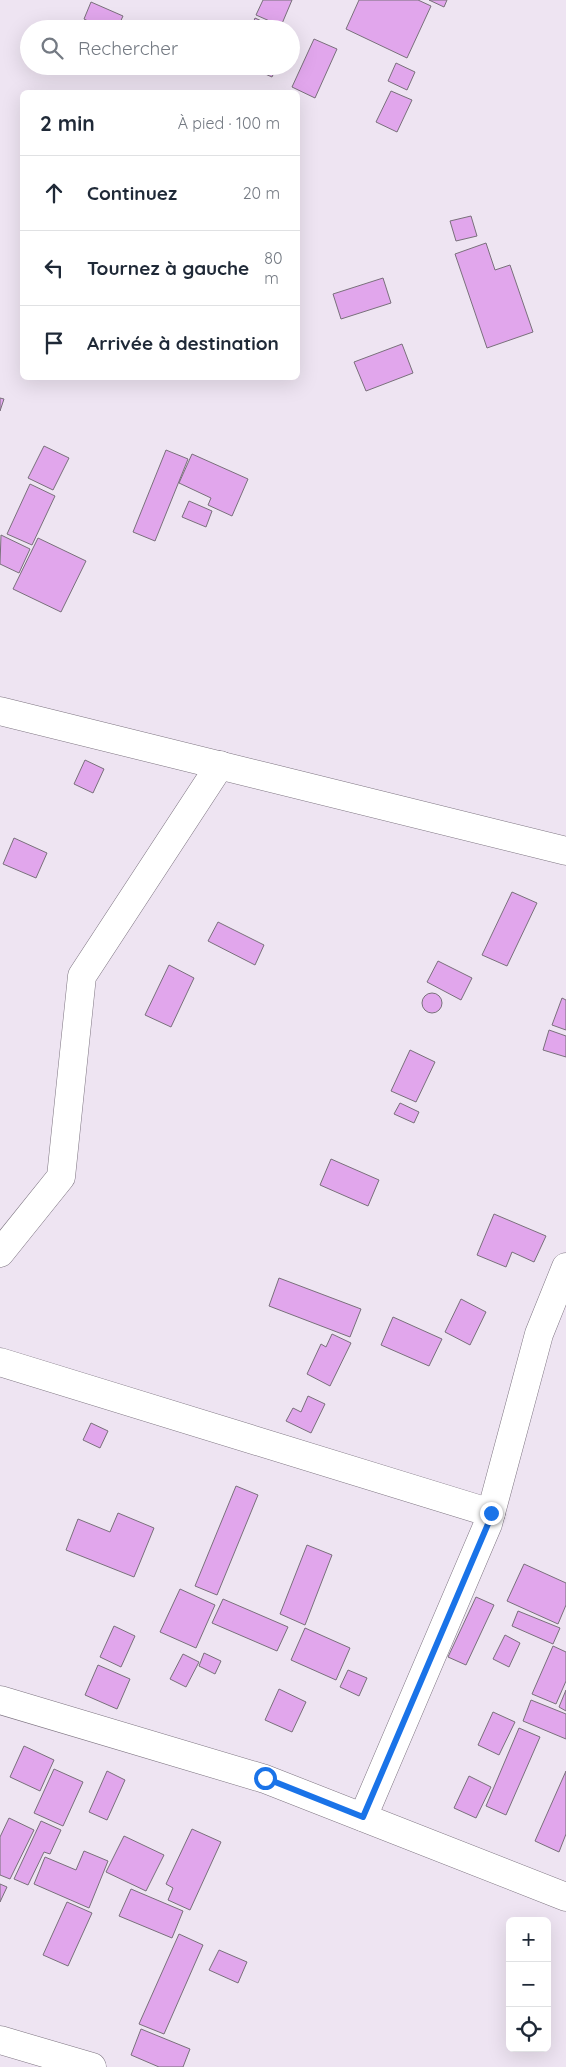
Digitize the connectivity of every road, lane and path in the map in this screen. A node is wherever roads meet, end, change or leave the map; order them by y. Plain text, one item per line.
1 (0, 711) edge
2 (220, 765) junction
3 (566, 851) edge
4 (0, 1253) edge
5 (566, 1267) edge
6 (0, 1362) edge
7 (491, 1513) junction
8 (0, 1700) edge
9 (363, 1817) junction
10 (566, 1897) edge
11 (0, 2040) edge
12 (92, 2067) edge

1 - 2 street
2 - 3 street
2 - 4 street
5 - 7 street
6 - 7 street
7 - 9 street
8 - 9 street
9 - 10 street
11 - 12 street

